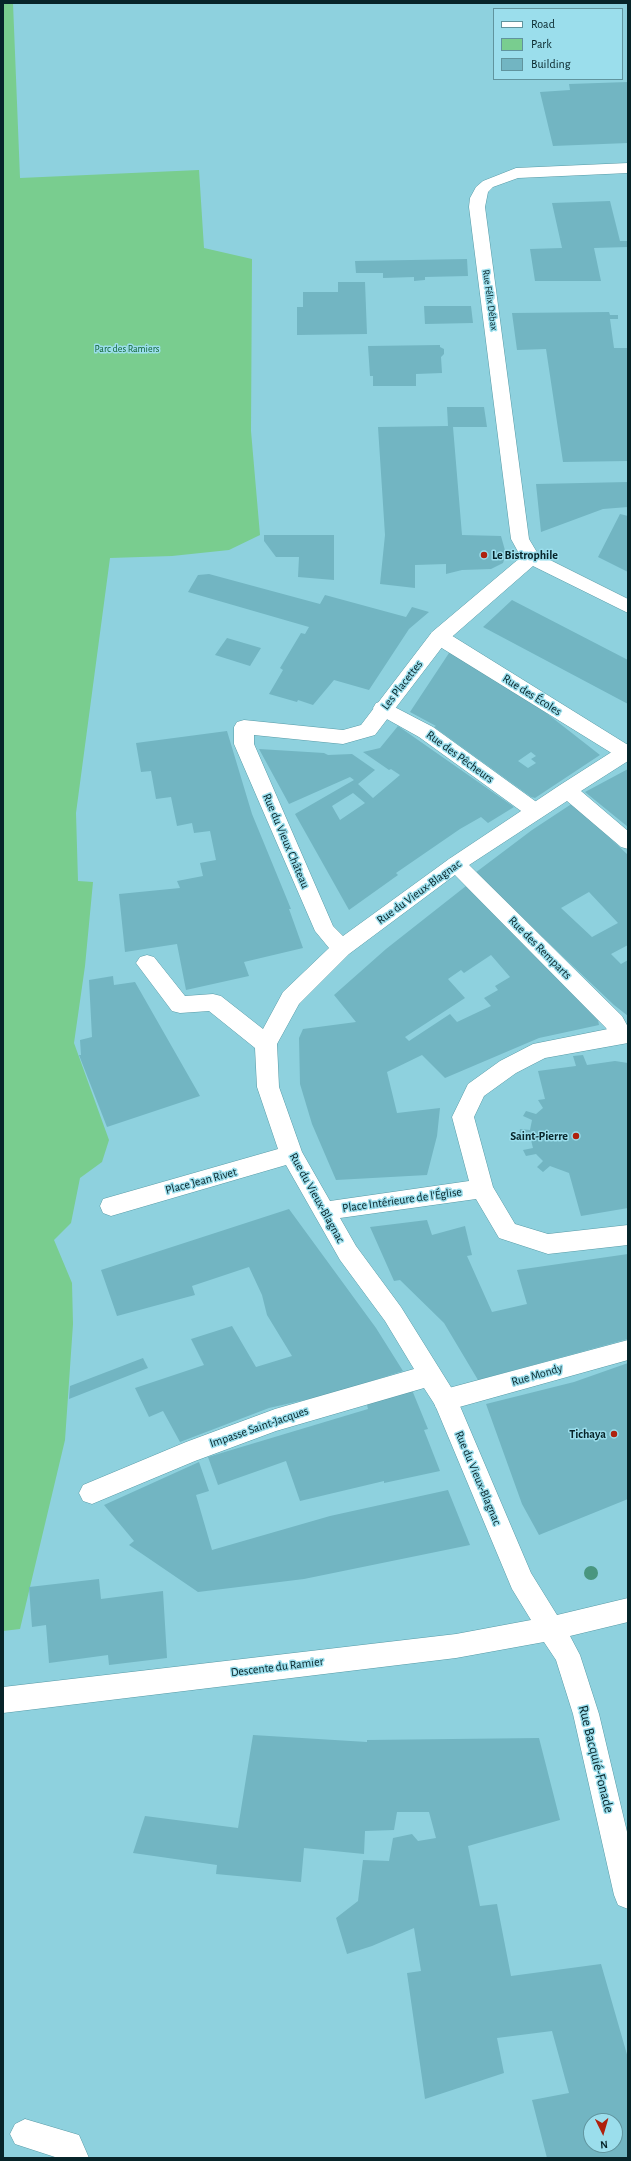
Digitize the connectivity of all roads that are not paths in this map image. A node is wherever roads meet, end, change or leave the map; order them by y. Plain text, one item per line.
1 (628, 168) edge
2 (531, 558) junction
3 (628, 607) edge
4 (439, 637) junction
5 (383, 708) junction
6 (244, 727) joint
7 (627, 752) edge
8 (567, 790) junction
9 (535, 811) junction
10 (628, 842) edge
11 (456, 864) junction
12 (342, 948) junction
13 (147, 963) dead end
14 (624, 1034) edge
15 (266, 1044) junction
16 (291, 1154) junction
17 (482, 1189) junction
18 (111, 1206) dead end
19 (323, 1211) junction
20 (628, 1235) edge
21 (628, 1350) edge
22 (431, 1375) junction
23 (446, 1400) junction
24 (92, 1493) dead end
25 (628, 1610) edge
26 (550, 1629) junction
27 (3, 1700) edge
28 (628, 1895) edge
29 (24, 2134) dead end
30 (74, 2158) edge

1 - 2 street, Rue Félix Débax
2 - 3 street
2 - 4 street, Les Placettes
4 - 5 street, Les Placettes
4 - 7 street, Rue des Écoles
5 - 6 street, Les Placettes
5 - 9 street, Rue des Pêcheurs
6 - 12 street, Rue du Vieux Château
7 - 8 street, Rue du Vieux-Blagnac
8 - 9 street, Rue du Vieux-Blagnac
8 - 10 street
9 - 11 street, Rue du Vieux-Blagnac
11 - 12 street, Rue du Vieux-Blagnac
11 - 14 street, Rue des Remparts
12 - 15 street, Rue du Vieux-Blagnac
13 - 15 street
14 - 17 street
15 - 16 street, Rue du Vieux-Blagnac
16 - 18 street, Place Jean Rivet
16 - 19 street, Rue du Vieux-Blagnac
17 - 19 street, Place Intérieure de l'Église
17 - 20 street
19 - 22 street, Rue du Vieux-Blagnac
21 - 23 street, Rue Mondy
22 - 23 street, Rue du Vieux-Blagnac
22 - 24 street, Impasse Saint-Jacques
23 - 26 street, Rue du Vieux-Blagnac
25 - 26 street, Descente du Ramier
26 - 27 street, Descente du Ramier
26 - 28 street, Rue Bacquié-Fonade
29 - 30 street

